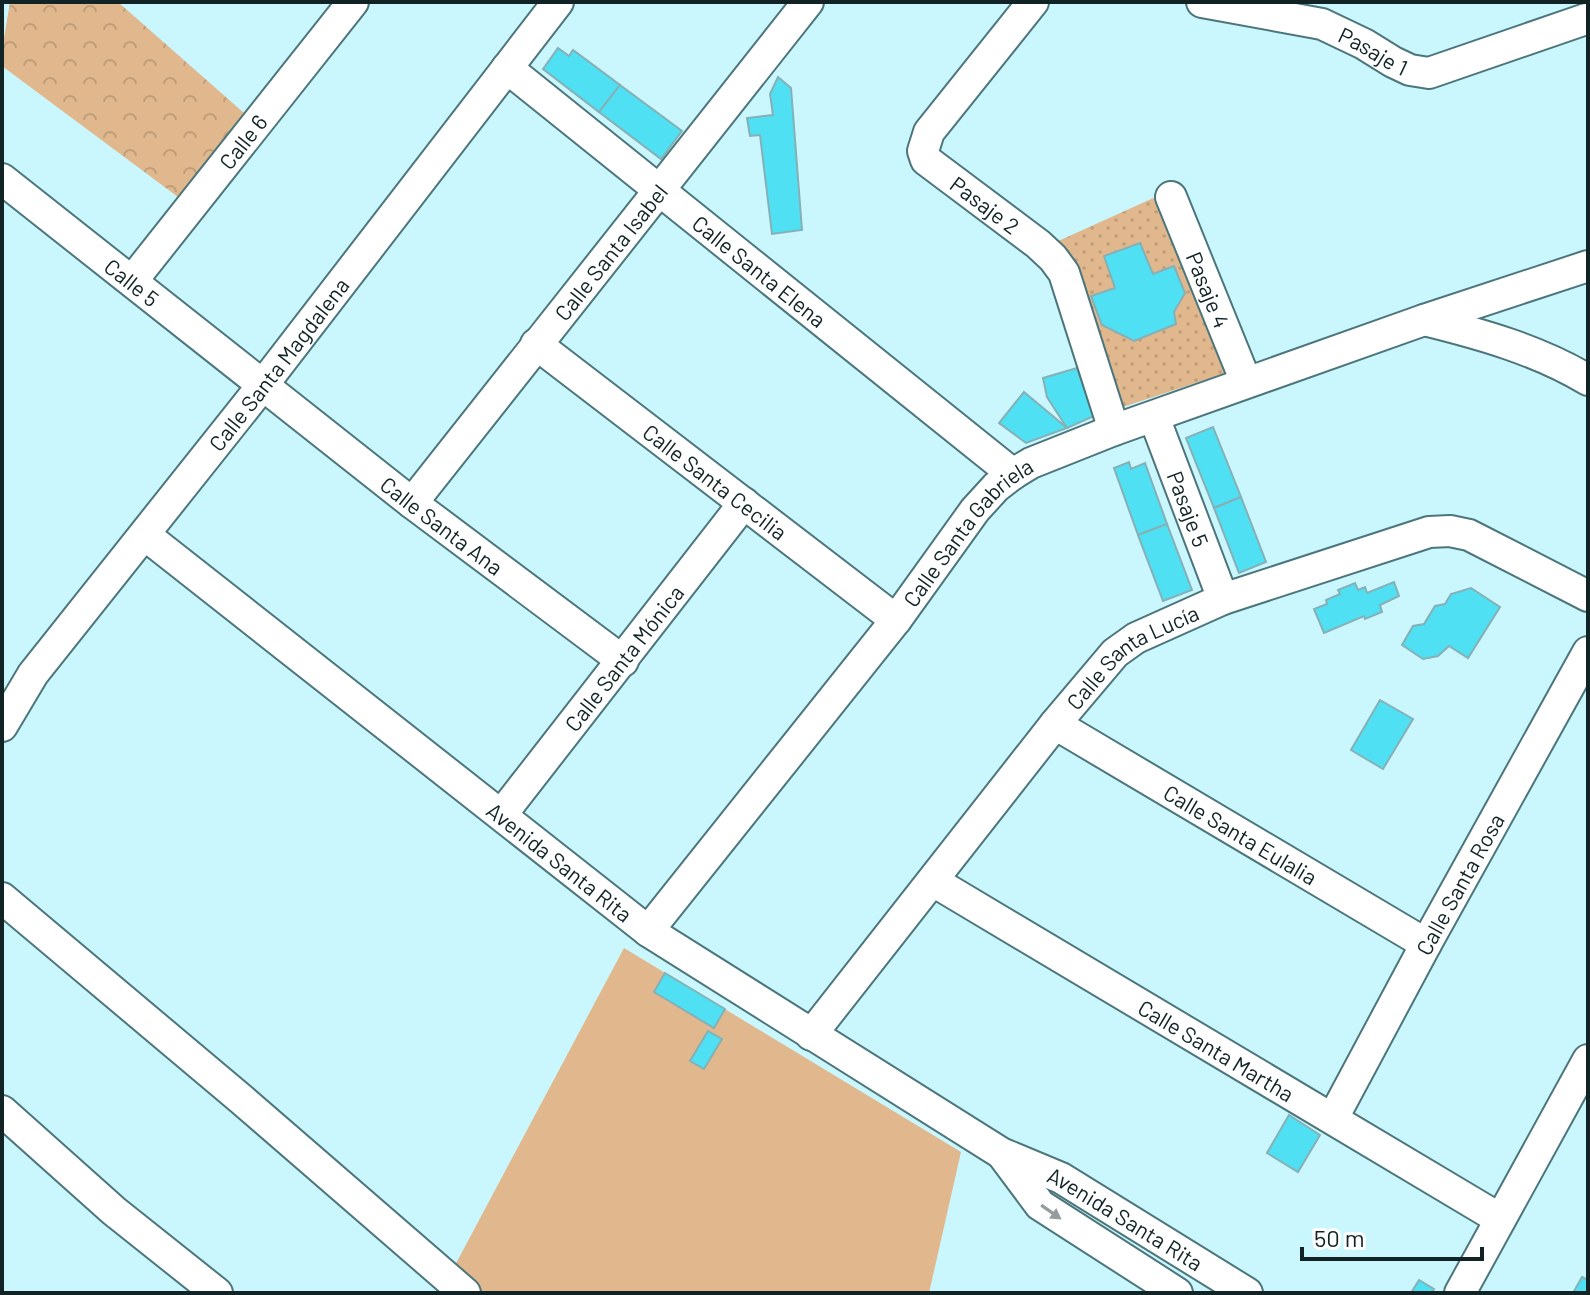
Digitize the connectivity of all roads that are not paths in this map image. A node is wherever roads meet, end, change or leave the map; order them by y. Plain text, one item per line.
1 (353, 2) edge
2 (558, 2) edge
3 (808, 2) edge
4 (1033, 2) edge
5 (1202, 2) edge
6 (1584, 17) edge
7 (507, 68) junction
8 (2, 179) edge
9 (660, 190) junction
10 (1171, 197) dead end
11 (1588, 266) edge
12 (132, 281) junction
13 (1424, 320) junction
14 (536, 344) junction
15 (1588, 380) edge
16 (1246, 382) junction
17 (262, 386) junction
18 (1154, 417) junction
19 (1114, 430) junction
20 (1013, 474) junction
21 (412, 503) junction
22 (744, 503) junction
23 (145, 535) junction
24 (1588, 596) edge
25 (1223, 599) junction
26 (896, 620) junction
27 (1588, 652) edge
28 (623, 661) junction
29 (33, 674) junction
30 (2, 686) edge
31 (1055, 724) junction
32 (2, 726) edge
33 (502, 814) junction
34 (933, 881) junction
35 (2, 898) edge
36 (648, 931) junction
37 (1426, 944) junction
38 (811, 1035) junction
39 (1588, 1060) edge
40 (2, 1111) edge
41 (1333, 1118) junction
42 (1001, 1153) junction
43 (1500, 1219) junction
44 (217, 1293) edge
45 (465, 1293) edge
46 (1177, 1293) edge
47 (1247, 1293) edge
48 (1460, 1293) edge

1 - 12 street, Calle 6
2 - 7 street, Calle Santa Magdalena
3 - 9 street, Calle Santa Isabel
4 - 19 street, Pasaje 2
5 - 6 street, Pasaje 1
7 - 9 street, Calle Santa Elena
7 - 17 street, Calle Santa Magdalena
8 - 12 street, Calle 5
9 - 14 street, Calle Santa Isabel
9 - 20 street, Calle Santa Elena
10 - 16 street, Pasaje 4
11 - 13 street, Calle Santa Gabriela
12 - 17 street, Calle 5
13 - 15 street
13 - 16 street, Calle Santa Gabriela
14 - 21 street, Calle Santa Isabel
14 - 22 street, Calle Santa Cecilia
16 - 18 street, Calle Santa Gabriela
17 - 21 street, Calle Santa Ana
17 - 23 street, Calle Santa Magdalena
18 - 19 street, Calle Santa Gabriela
18 - 25 street, Pasaje 5
19 - 20 street, Calle Santa Gabriela
20 - 26 street, Calle Santa Gabriela
21 - 28 street, Calle Santa Ana
22 - 26 street, Calle Santa Cecilia
22 - 28 street, Calle Santa Mónica
23 - 29 street, Calle Santa Magdalena
23 - 33 street, Avenida Santa Rita
24 - 25 street, Calle Santa Lucía
25 - 31 street, Calle Santa Lucía
26 - 36 street, Calle Santa Gabriela
27 - 37 street, Calle Santa Rosa
28 - 33 street, Calle Santa Mónica
29 - 30 street
29 - 32 street, Calle Santa Magdalena
31 - 34 street, Calle Santa Lucía
31 - 37 street, Calle Santa Eulalia
33 - 36 street, Avenida Santa Rita
34 - 38 street, Calle Santa Lucía
34 - 41 street, Calle Santa Martha
35 - 45 street
36 - 38 street, Avenida Santa Rita
37 - 41 street, Calle Santa Rosa
38 - 42 street, Avenida Santa Rita
39 - 43 street
40 - 44 street
41 - 43 street, Calle Santa Martha
42 -> 46 street, Avenida Santa Rita
42 - 47 street, Avenida Santa Rita
43 - 48 street

